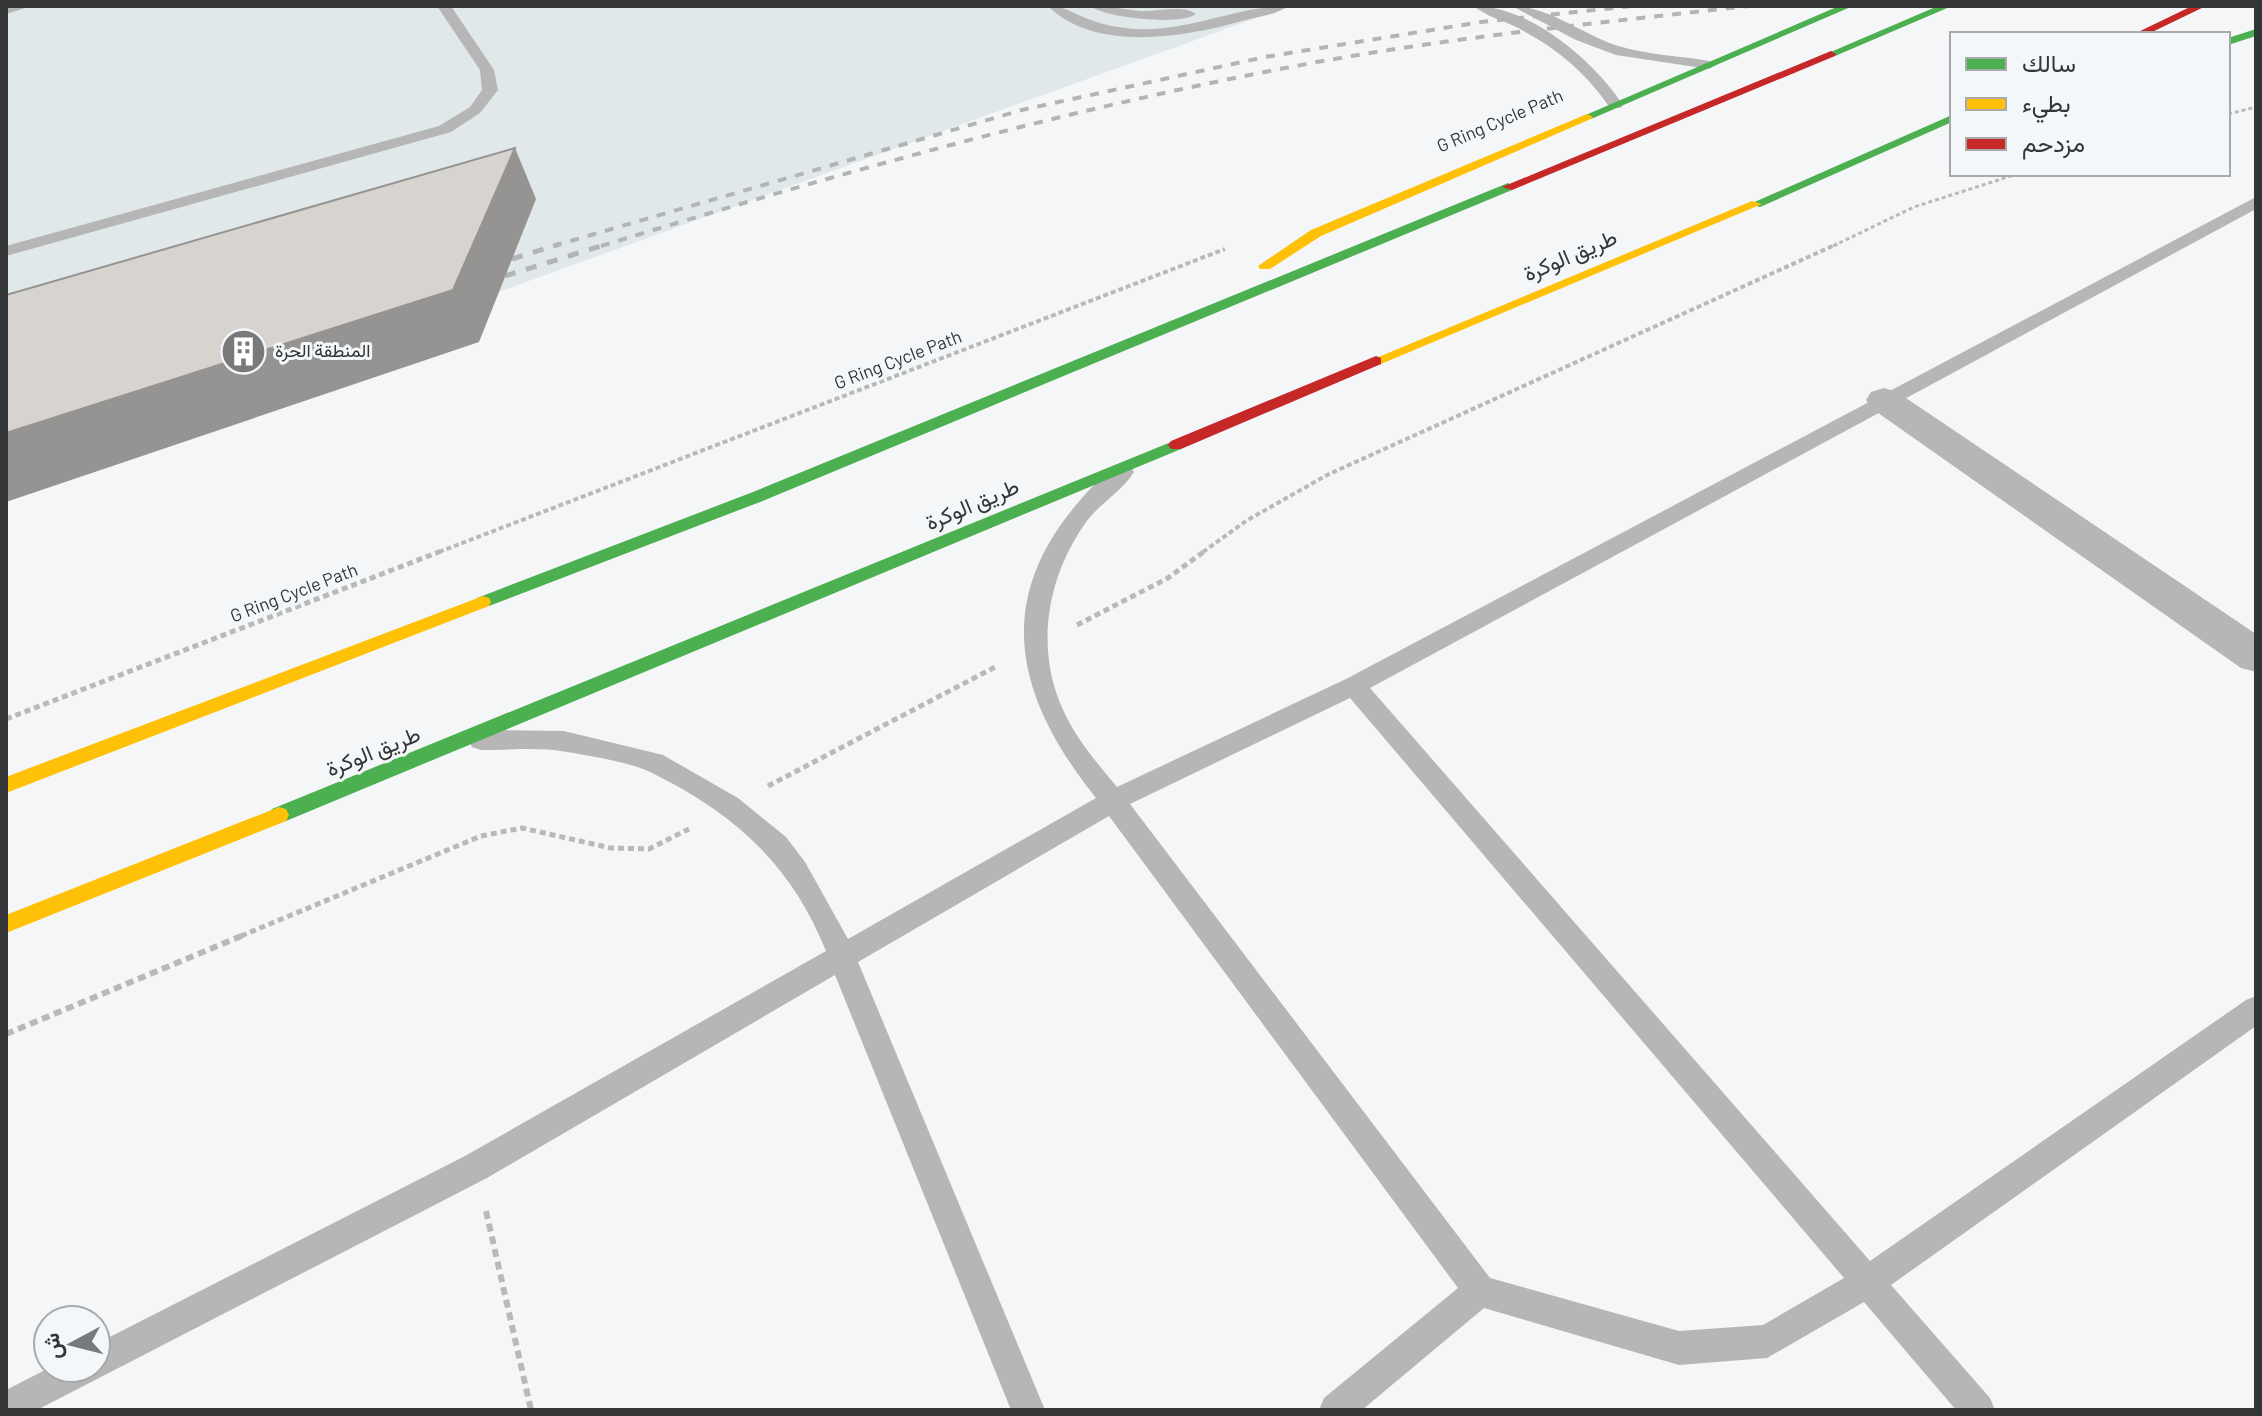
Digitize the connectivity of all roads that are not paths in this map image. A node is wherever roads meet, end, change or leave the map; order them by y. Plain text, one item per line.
1 (25, 6) edge
2 (444, 6) edge
3 (1055, 6) edge
4 (1097, 6) edge
5 (1227, 6) edge
6 (1281, 6) edge
7 (1481, 6) edge
8 (1519, 6) edge
9 (1848, 6) edge
10 (1947, 6) edge
11 (2201, 6) edge
12 (6, 10) edge
13 (2143, 32) edge
14 (2256, 32) edge
15 (2230, 41) edge
16 (1709, 65) junction
17 (1615, 105) junction
18 (1950, 119) edge
19 (1950, 137) edge
20 (1827, 174) junction
21 (2256, 202) edge
22 (6, 251) edge
23 (1165, 330) junction
24 (1884, 400) junction
25 (1143, 459) junction
26 (2256, 656) edge
27 (1354, 686) junction
28 (467, 739) junction
29 (6, 785) edge
30 (1113, 801) junction
31 (6, 924) edge
32 (841, 958) junction
33 (2256, 1009) edge
34 (1868, 1282) junction
35 (1480, 1291) junction
36 (112, 1354) edge
37 (53, 1384) edge
38 (6, 1408) edge
39 (1028, 1410) edge
40 (1336, 1410) edge
41 (1978, 1410) edge

1 - 12 lane
2 - 22 lane
3 - 6 lane
4 - 5 lane
7 - 17 lane
8 - 16 lane
9 - 16 highway
10 - 23 highway
11 - 13 highway
14 - 15 highway
16 - 17 highway
17 - 23 highway
18 - 20 highway, طريق الوكرة
19 - 20 highway
20 - 25 highway, طريق الوكرة
21 - 24 lane
23 - 29 highway
24 - 26 street
24 - 27 lane
25 - 28 highway, طريق الوكرة
25 - 30 lane
27 - 30 lane
27 - 34 lane
28 - 31 highway, طريق الوكرة
28 - 32 lane
30 - 32 lane
30 - 35 lane
32 - 36 lane
32 - 39 lane
33 - 34 lane
34 - 35 lane
34 - 41 lane
35 - 40 lane
37 - 38 lane

